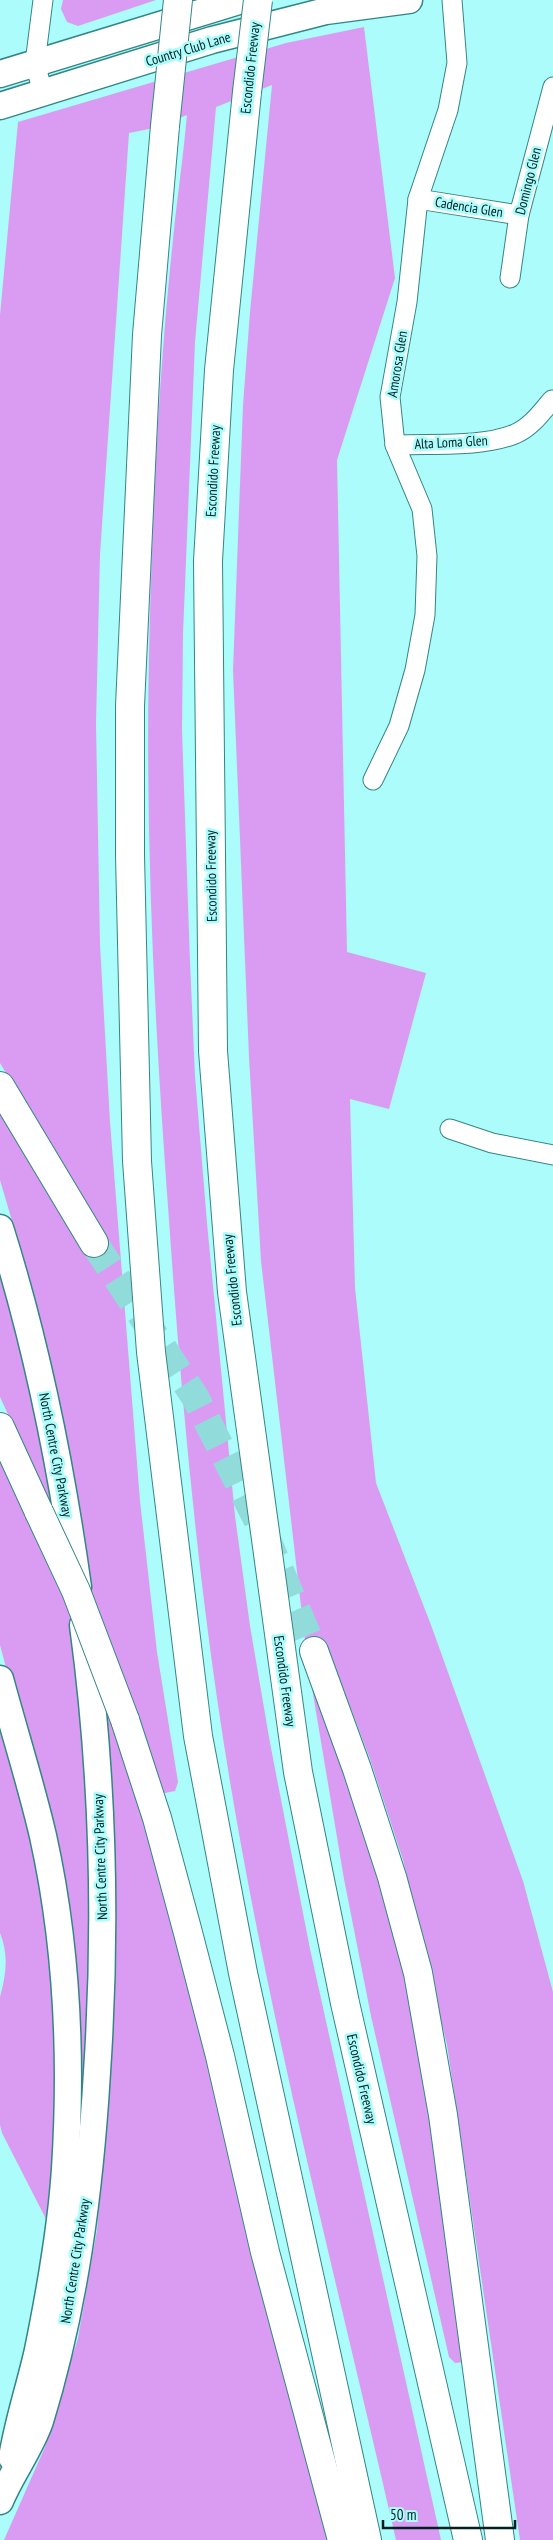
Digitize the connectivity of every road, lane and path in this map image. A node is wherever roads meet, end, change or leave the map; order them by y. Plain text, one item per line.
1 (43, 0) edge
2 (178, 0) edge
3 (242, 0) edge
4 (258, 0) edge
5 (409, 0) edge
6 (452, 0) edge
7 (35, 63) junction
8 (0, 74) edge
9 (553, 86) edge
10 (43, 93) junction
11 (0, 106) edge
12 (418, 199) junction
13 (519, 215) junction
14 (510, 278) dead end
15 (552, 400) edge
16 (395, 445) junction
17 (373, 780) dead end
18 (0, 1086) edge
19 (450, 1129) dead end
20 (553, 1155) edge
21 (0, 1228) edge
22 (94, 1243) tunnel mouth
23 (0, 1427) edge
24 (314, 1651) tunnel mouth
25 (0, 1679) edge
26 (4, 2492) edge
27 (342, 2540) edge
28 (367, 2540) edge
29 (468, 2540) edge
30 (500, 2540) edge

1 - 7 street
2 - 28 highway, bridge
3 - 7 main road
4 - 29 highway, Escondido Freeway, bridge
5 - 10 main road, Country Club Lane
6 - 12 street, Amorosa Glen
7 - 8 main road
7 - 10 street
9 - 13 street, Domingo Glen
10 - 11 main road, Country Club Lane
12 - 13 street, Cadencia Glen
12 - 16 street, Amorosa Glen
13 - 14 street, Domingo Glen
15 - 16 street, Alta Loma Glen
16 - 17 street, Amorosa Glen
18 - 22 highway
19 - 20 street
21 - 26 main road, North Centre City Parkway
23 - 27 highway, bridge
24 - 30 highway
25 - 26 main road, North Centre City Parkway

